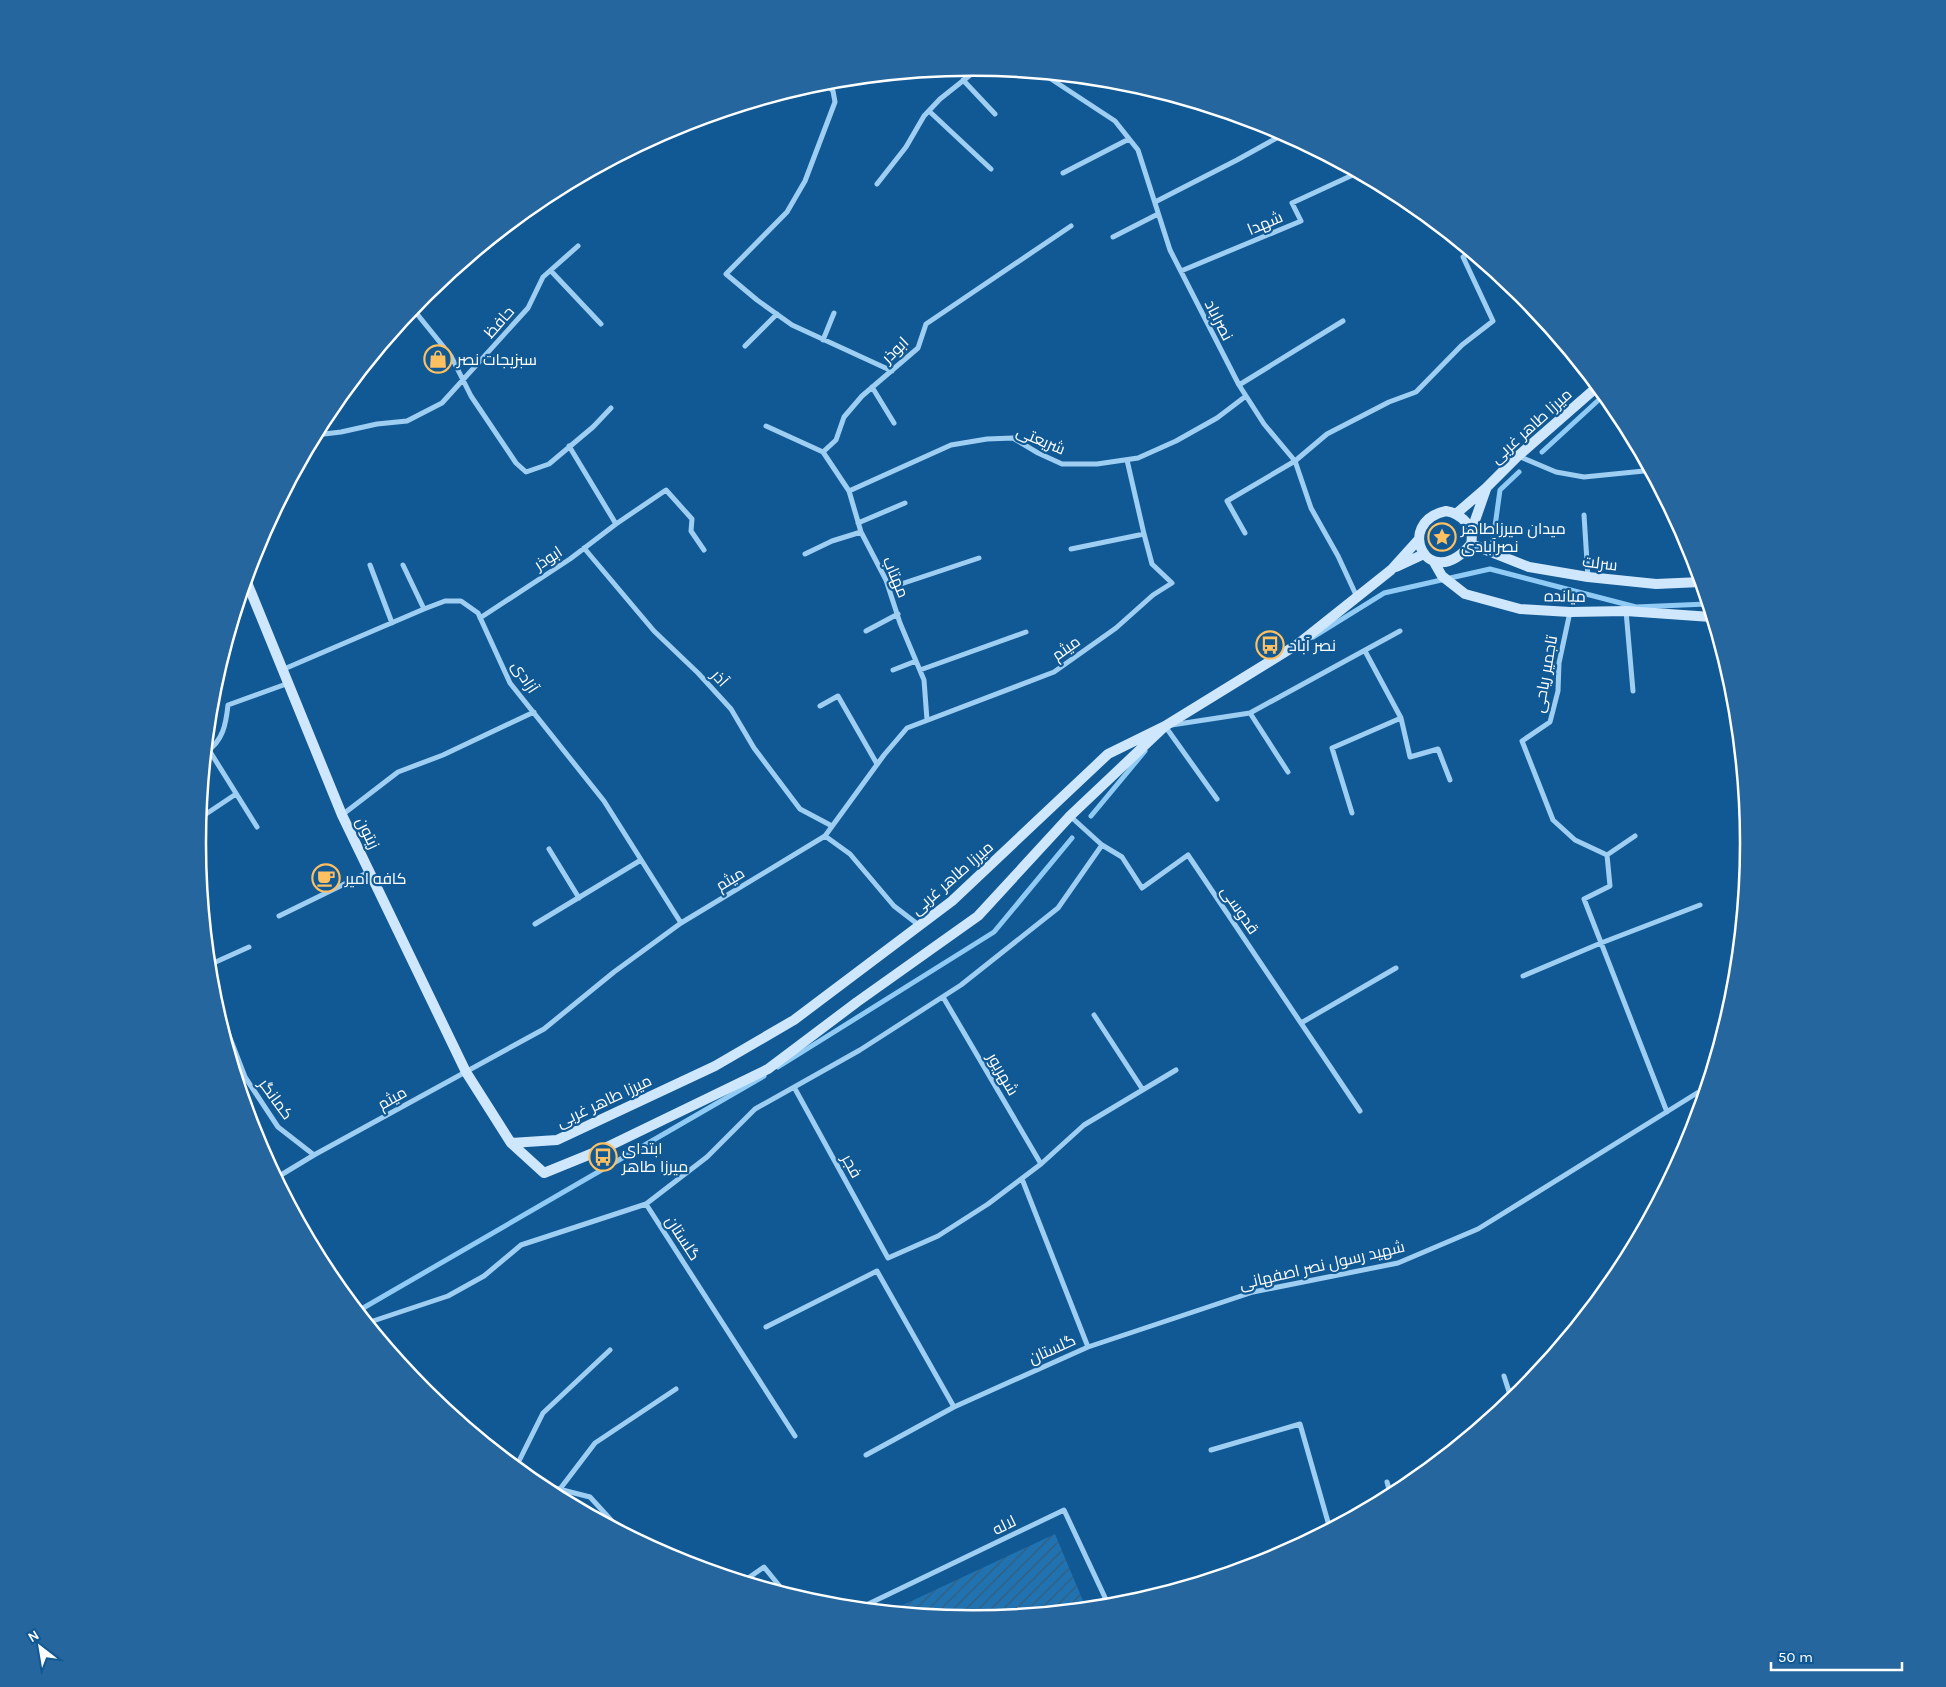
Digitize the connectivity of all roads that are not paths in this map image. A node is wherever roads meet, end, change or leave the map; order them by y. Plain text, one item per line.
1 (968, 76) edge
2 (963, 80) junction
3 (1054, 81) edge
4 (832, 89) edge
5 (929, 111) junction
6 (996, 114) dead end
7 (1129, 139) junction
8 (1276, 139) edge
9 (991, 169) dead end
10 (1063, 173) dead end
11 (1351, 176) edge
12 (877, 184) dead end
13 (1154, 202) junction
14 (1158, 214) junction
15 (1071, 226) dead end
16 (1113, 237) dead end
17 (578, 246) dead end
18 (1465, 256) edge
19 (551, 271) junction
20 (1180, 271) junction
21 (834, 313) dead end
22 (777, 314) junction
23 (418, 315) edge
24 (1343, 321) dead end
25 (601, 324) dead end
26 (823, 340) junction
27 (745, 346) dead end
28 (892, 371) junction
29 (462, 380) junction
30 (1239, 385) junction
31 (872, 387) junction
32 (1593, 391) edge
33 (1246, 396) junction
34 (611, 408) dead end
35 (894, 423) dead end
36 (766, 426) dead end
37 (325, 434) edge
38 (569, 446) junction
39 (823, 452) junction
40 (1518, 456) junction
41 (1127, 460) junction
42 (1294, 461) junction
43 (1644, 471) dead end
44 (1486, 488) junction
45 (849, 491) junction
46 (905, 503) dead end
47 (1457, 513) junction
48 (1584, 514) dead end
49 (858, 523) junction
50 (616, 524) junction
51 (861, 532) junction
52 (1472, 532) junction
53 (1245, 533) dead end
54 (1144, 534) junction
55 (1419, 540) junction
56 (1471, 544) junction
57 (584, 548) junction
58 (1071, 549) dead end
59 (704, 550) dead end
60 (805, 554) dead end
61 (1424, 554) junction
62 (979, 558) dead end
63 (1434, 562) junction
64 (403, 565) dead end
65 (370, 566) dead end
66 (1391, 570) junction
67 (1588, 577) junction
68 (1693, 580) edge
69 (249, 588) edge
70 (889, 588) junction
71 (1356, 597) junction
72 (424, 608) junction
73 (1626, 611) junction
74 (1570, 612) junction
75 (898, 614) junction
76 (1706, 617) edge
77 (480, 618) junction
78 (392, 623) junction
79 (866, 631) dead end
80 (1400, 631) dead end
81 (1026, 632) dead end
82 (1365, 650) junction
83 (916, 661) junction
84 (284, 669) junction
85 (894, 670) dead end
86 (920, 670) junction
87 (290, 683) junction
88 (1632, 691) dead end
89 (820, 706) dead end
90 (534, 712) junction
91 (1250, 713) junction
92 (1401, 718) junction
93 (927, 720) junction
94 (1165, 726) junction
95 (212, 747) edge
96 (211, 755) edge
97 (877, 764) junction
98 (1288, 772) dead end
99 (1450, 780) dead end
100 (236, 794) junction
101 (1217, 798) dead end
102 (1352, 813) dead end
103 (207, 814) edge
104 (342, 815) junction
105 (1070, 816) junction
106 (832, 826) junction
107 (257, 827) dead end
108 (825, 836) junction
109 (1635, 836) dead end
110 (1102, 845) junction
111 (549, 849) dead end
112 (1607, 856) junction
113 (641, 860) junction
114 (370, 871) junction
115 (579, 898) junction
116 (1700, 905) dead end
117 (279, 916) dead end
118 (681, 923) junction
119 (535, 924) dead end
120 (920, 926) junction
121 (1601, 943) junction
122 (249, 948) dead end
123 (215, 962) edge
124 (1396, 968) dead end
125 (1523, 976) dead end
126 (943, 997) junction
127 (1094, 1015) dead end
128 (1301, 1023) junction
129 (236, 1055) edge
130 (1176, 1070) dead end
131 (466, 1072) junction
132 (244, 1077) joint
133 (794, 1087) junction
134 (1143, 1090) junction
135 (1699, 1092) edge
136 (1360, 1111) dead end
137 (1667, 1112) junction
138 (511, 1143) junction
139 (314, 1155) junction
140 (1041, 1164) junction
141 (281, 1175) edge
142 (1022, 1179) junction
143 (646, 1204) junction
144 (373, 1321) edge
145 (766, 1327) dead end
146 (1088, 1347) junction
147 (610, 1350) dead end
148 (1504, 1376) dead end
149 (676, 1389) dead end
150 (1509, 1392) edge
151 (954, 1408) junction
152 (795, 1436) dead end
153 (1211, 1450) dead end
154 (866, 1456) dead end
155 (519, 1461) edge
156 (1387, 1482) dead end
157 (1389, 1488) edge
158 (560, 1489) joint
159 (611, 1520) edge
160 (1329, 1523) edge
161 (749, 1577) edge
162 (780, 1586) edge
163 (1106, 1599) edge
164 (869, 1603) edge

1 - 2 street
2 - 5 street
2 - 6 street
3 - 7 street, نصراباد
4 - 22 street
5 - 9 street
5 - 12 street
7 - 10 street
7 - 13 street, نصراباد
8 - 13 street
11 - 20 street, شهدا
13 - 14 street, نصراباد
14 - 16 street
14 - 20 street, نصراباد
15 - 28 street, ابوذر
17 - 19 street, حافظ
18 - 42 street
19 - 25 street
19 - 29 street, حافظ
20 - 30 street, نصراباد
21 - 26 street
22 - 26 street
22 - 27 street
23 - 29 street
24 - 30 street
26 - 28 street
28 - 31 street, ابوذر
29 - 37 street, حافظ
29 - 38 street
30 - 33 street, نصراباد
31 - 35 street
31 - 39 street, ابوذر
32 - 40 main road, میرزا طاهر غربی
33 - 41 street, شریعتی
33 - 42 street, نصراباد
34 - 38 street
36 - 39 street
38 - 50 street
39 - 45 street, مهتاب
40 - 43 street
40 - 44 main road, میرزا طاهر غربی
41 - 45 street, شریعتی
41 - 54 street
42 - 53 street
42 - 71 street, نصراباد
44 - 47 main road, میرزا طاهر غربی
44 - 52 main road, میرزا طاهر غربی
45 - 49 street, مهتاب
46 - 49 street
47 - 52 main road
47 - 55 main road, میرزا طاهر غربی
48 - 67 street
49 - 51 street, مهتاب
50 - 57 street, ابوذر
50 - 59 street, ابوذر
51 - 60 street
51 - 70 street, مهتاب
52 - 56 main road, میرزا طاهر غربی
54 - 58 street
54 - 93 street, میثم
55 - 61 main road
55 - 66 main road, میرزا طاهر غربی
56 - 63 main road
56 - 67 main road, سرلت
57 - 77 street, ابوذر
57 - 106 street, آذر
61 - 63 main road
61 - 66 main road, میرزا طاهر غربی
62 - 70 street
63 - 74 main road, میانده
64 - 72 street
65 - 78 street
66 - 71 main road, میرزا طاهر غربی
67 - 68 main road, سرلت
69 - 84 main road, زیتون
70 - 75 street, مهتاب
71 - 94 main road, میرزا طاهر غربی
72 - 77 street, آزادی
72 - 78 street, آزادی
73 - 74 main road, میانده
73 - 76 main road, میانده
73 - 88 street
74 - 112 street, تاجمیر ریاحی
75 - 79 street
75 - 83 street, مهتاب
77 - 90 street, آزادی
78 - 84 street, آزادی
80 - 82 street
81 - 86 street
82 - 91 street
82 - 92 street
83 - 85 street
83 - 86 street, مهتاب
84 - 87 main road, زیتون
86 - 93 street, مهتاب
87 - 95 street
87 - 104 main road, زیتون
89 - 97 street
90 - 104 street
90 - 113 street, آزادی
91 - 94 street
91 - 98 street
92 - 99 street
92 - 102 street
93 - 97 street, میثم
94 - 101 street
94 - 105 main road, میرزا طاهر غربی
94 - 120 main road, میرزا طاهر غربی
96 - 100 street
97 - 106 street, میثم
100 - 103 street
100 - 107 street
104 - 114 main road, زیتون
105 - 110 street, قدوسی
105 - 138 main road, میرزا طاهر غربی
106 - 108 street, میثم
108 - 118 street, میثم
108 - 120 street
109 - 112 street
110 - 126 street
110 - 128 street, قدوسی
111 - 115 street
112 - 121 street
113 - 115 street
113 - 118 street, آزادی
114 - 117 street
114 - 131 main road, زیتون
115 - 119 street
116 - 121 street
118 - 131 street, میثم
120 - 138 main road, میرزا طاهر غربی
121 - 125 street
121 - 137 street
122 - 123 street
124 - 128 street
126 - 133 street
126 - 140 street, شهریور
127 - 134 street
128 - 136 street, قدوسی
129 - 132 street, کمانگر
130 - 134 street
131 - 138 main road, زیتون
131 - 139 street, میثم
132 - 139 street, کمانگر
133 - 142 street, فجر
133 - 143 street
134 - 140 street
135 - 137 street, شهید رسول نصر اصفهانی
137 - 146 street, شهید رسول نصر اصفهانی
139 - 141 street, میثم
140 - 142 street
142 - 146 street, گلستان
143 - 144 street
143 - 152 street, گلستان
145 - 151 street
146 - 151 street, گلستان
147 - 155 street
148 - 150 street
149 - 158 street
151 - 154 street, گلستان
153 - 160 street
156 - 157 street
158 - 159 street
161 - 162 street
163 - 164 street, لاله

